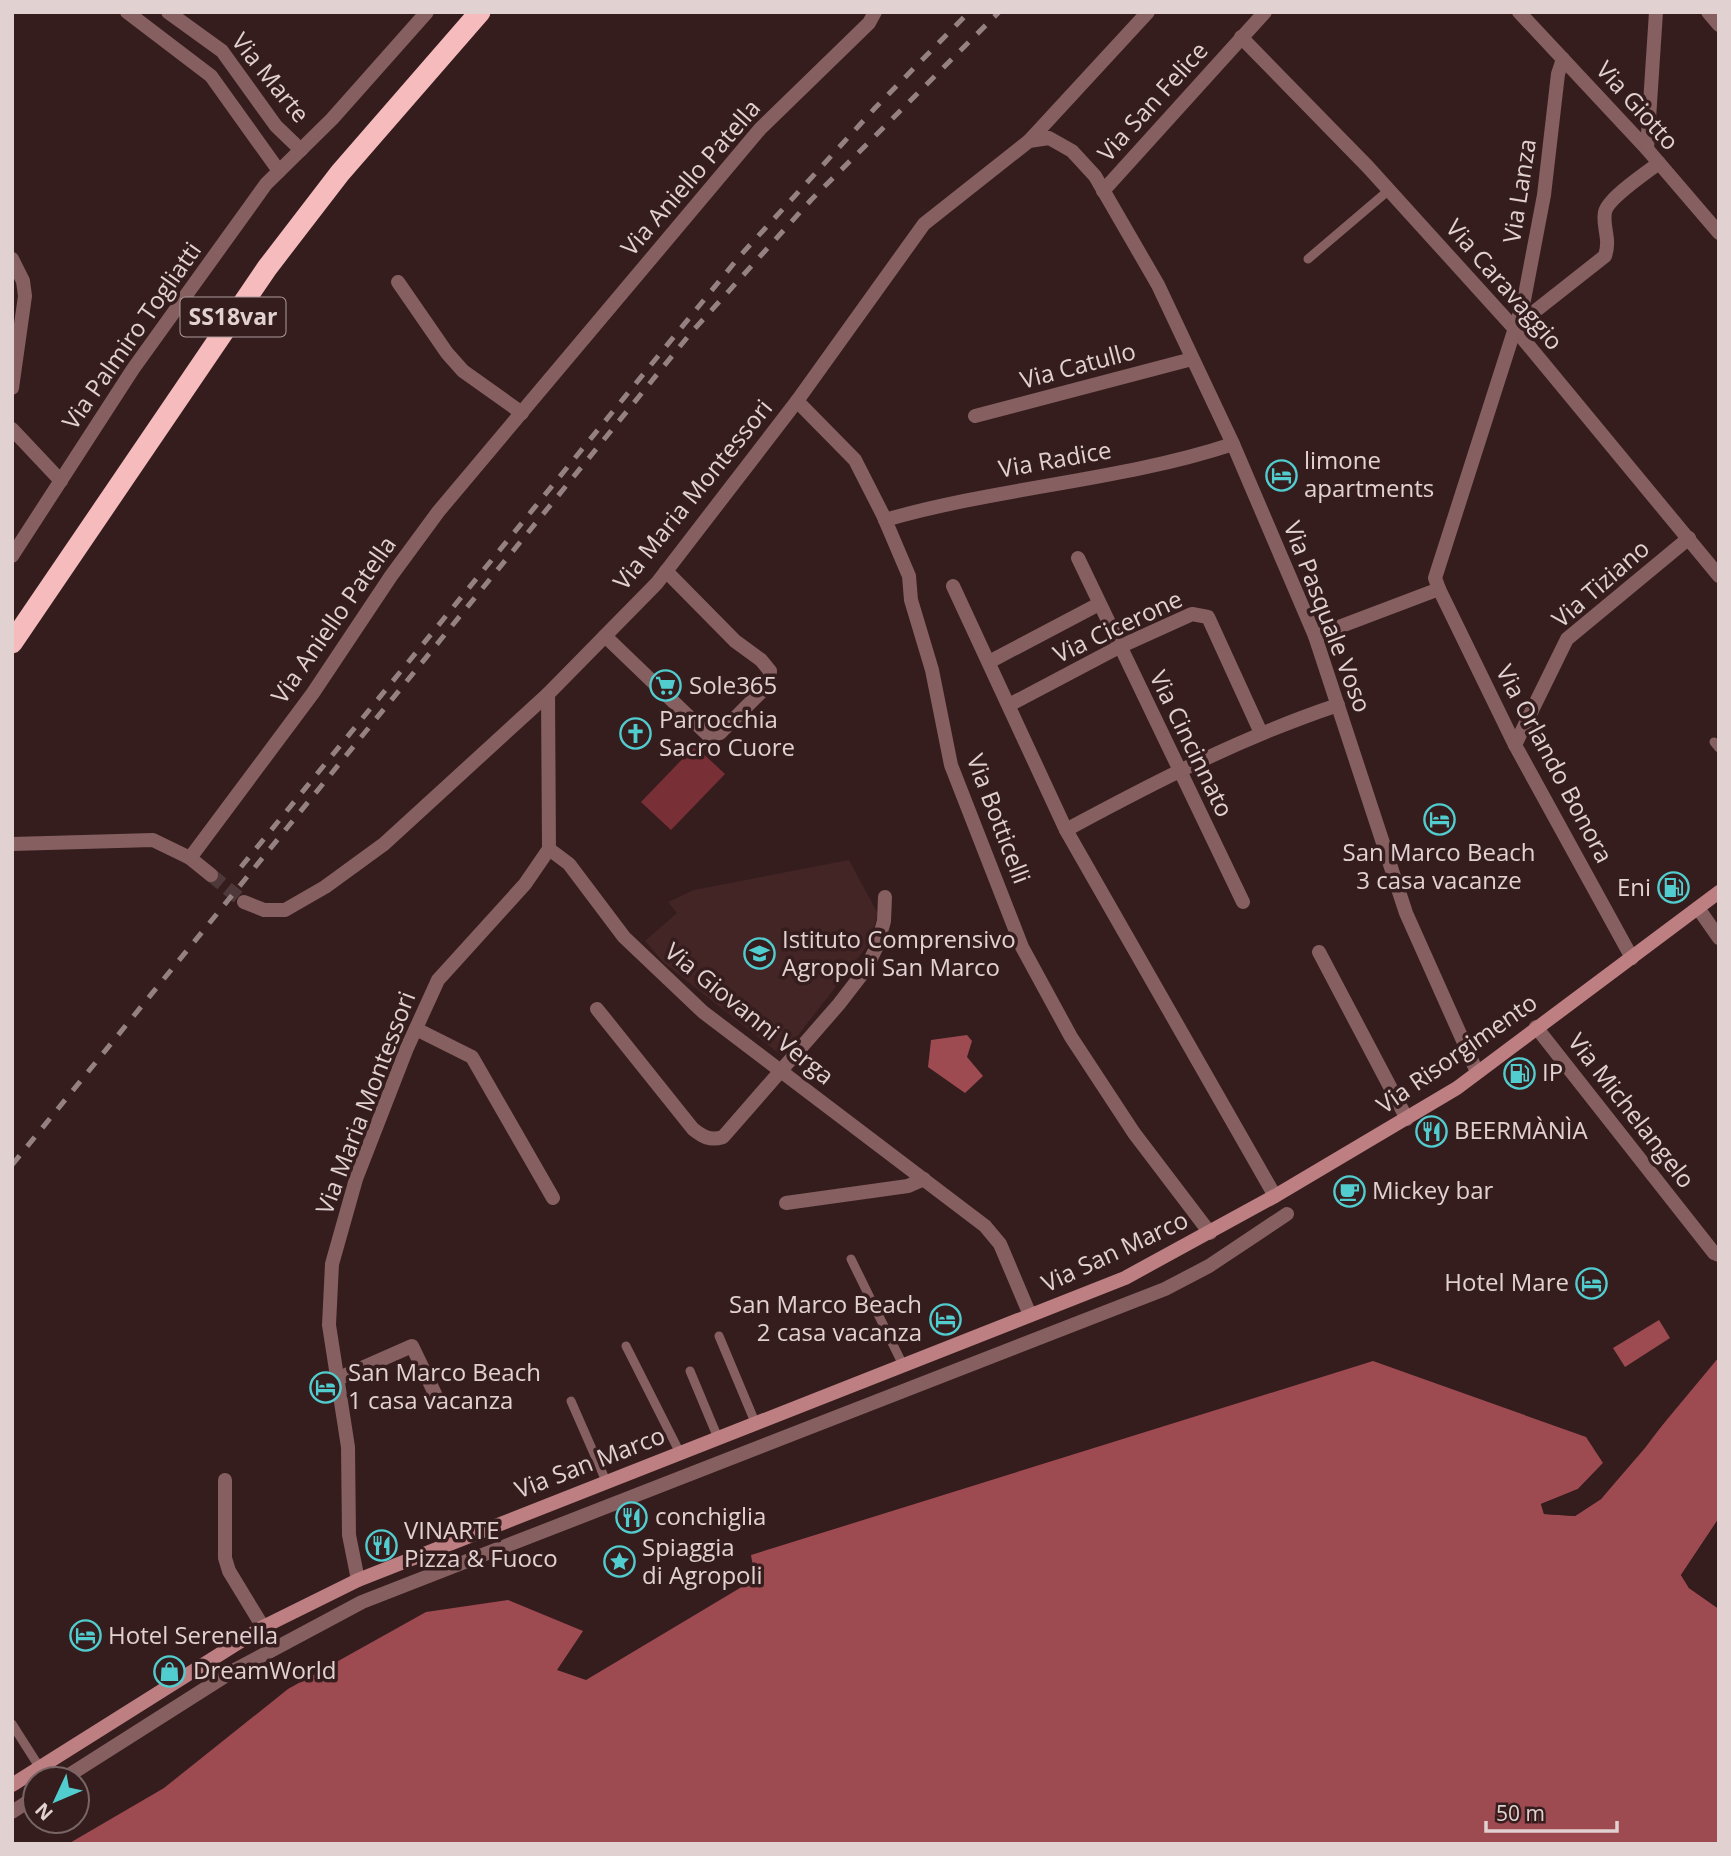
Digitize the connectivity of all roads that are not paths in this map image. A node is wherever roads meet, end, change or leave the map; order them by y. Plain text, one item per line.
1 (127, 12) edge
2 (168, 12) edge
3 (427, 12) edge
4 (480, 12) edge
5 (875, 12) edge
6 (1148, 12) edge
7 (1265, 12) edge
8 (1519, 12) edge
9 (1656, 12) edge
10 (1708, 12) edge
11 (1719, 24) edge
12 (1241, 37) junction
13 (1563, 59) junction
14 (1029, 141) junction
15 (1647, 149) junction
16 (300, 150) junction
17 (1659, 163) junction
18 (279, 171) junction
19 (1389, 190) junction
20 (1104, 191) junction
21 (1719, 233) edge
22 (12, 259) edge
23 (1308, 259) dead end
24 (398, 282) dead end
25 (1514, 328) junction
26 (1192, 359) junction
27 (12, 388) edge
28 (797, 401) junction
29 (522, 413) junction
30 (975, 416) dead end
31 (12, 429) edge
32 (1233, 444) junction
33 (61, 481) junction
34 (885, 520) junction
35 (1689, 538) junction
36 (12, 556) edge
37 (1078, 558) dead end
38 (666, 571) junction
39 (1719, 576) edge
40 (953, 586) dead end
41 (1439, 589) junction
42 (1099, 604) junction
43 (605, 636) junction
44 (1315, 636) junction
45 (12, 643) edge
46 (1119, 647) junction
47 (989, 662) junction
48 (548, 694) junction
49 (1009, 705) junction
50 (1338, 705) junction
51 (1261, 733) junction
52 (1515, 745) junction
53 (1178, 770) junction
54 (1066, 830) junction
55 (12, 844) edge
56 (550, 849) junction
57 (190, 858) junction
58 (211, 875) tunnel mouth
59 (1719, 892) edge
60 (885, 897) dead end
61 (244, 902) tunnel mouth
62 (1243, 902) dead end
63 (1698, 908) junction
64 (1719, 938) edge
65 (1319, 952) dead end
66 (1632, 958) junction
67 (597, 1009) dead end
68 (1536, 1027) junction
69 (416, 1029) junction
70 (779, 1072) junction
71 (1477, 1072) junction
72 (1407, 1119) junction
73 (924, 1179) junction
74 (1275, 1196) junction
75 (553, 1198) dead end
76 (786, 1203) dead end
77 (1287, 1214) dead end
78 (1210, 1233) junction
79 (1719, 1255) edge
80 (850, 1259) dead end
81 (1030, 1315) junction
82 (719, 1336) dead end
83 (626, 1346) dead end
84 (903, 1366) junction
85 (690, 1371) dead end
86 (337, 1379) junction
87 (438, 1400) dead end
88 (571, 1401) dead end
89 (755, 1422) junction
90 (718, 1438) junction
91 (680, 1453) junction
92 (225, 1480) dead end
93 (606, 1481) junction
94 (358, 1580) junction
95 (263, 1627) junction
96 (12, 1724) edge
97 (38, 1765) edge
98 (45, 1765) edge
99 (85, 1765) edge

1 - 18 street
2 - 16 street, Via Marte
3 - 16 street, Via Palmiro Togliatti
4 - 45 highway, SS18var
5 - 29 street, Via Aniello Patella
6 - 14 street, Via Maria Montessori
7 - 12 street, Via San Felice
8 - 13 street, Via Giotto
9 - 15 street
10 - 11 street
12 - 19 street, Via Caravaggio
12 - 20 street, Via San Felice
13 - 15 street, Via Giotto
13 - 25 street, Via Lanza
14 - 20 street
14 - 28 street, Via Maria Montessori
15 - 17 street, Via Giotto
16 - 18 street, Via Palmiro Togliatti
17 - 21 street, Via Giotto
17 - 25 street
18 - 33 street, Via Palmiro Togliatti
19 - 23 lane
19 - 25 street, Via Caravaggio
20 - 26 street, Via Pasquale Voso
22 - 27 street
24 - 29 street
25 - 35 street, Via Caravaggio
25 - 41 street, Via Lanza
26 - 30 street, Via Catullo
26 - 32 street, Via Pasquale Voso
28 - 34 street, Via Botticelli
28 - 38 street, Via Maria Montessori
29 - 57 street, Via Aniello Patella
31 - 33 street
32 - 34 street, Via Radice
32 - 44 street, Via Pasquale Voso
33 - 36 street, Via Palmiro Togliatti
34 - 78 street, Via Botticelli
35 - 39 street, Via Caravaggio
35 - 52 street, Via Tiziano
37 - 42 street, Via Cincinnato
38 - 43 street, Via Maria Montessori
38 - 43 street
40 - 47 street
41 - 44 street
41 - 52 street, Via Orlando Bonora
42 - 46 street, Via Cincinnato
42 - 47 street
43 - 48 street, Via Maria Montessori
44 - 50 street, Via Pasquale Voso
46 - 49 street, Via Cicerone
46 - 51 street, Via Cicerone
46 - 53 street, Via Cincinnato
47 - 49 street
48 - 56 street
48 - 61 street, Via Maria Montessori
49 - 54 street
50 - 51 street
50 - 71 street, Via Pasquale Voso
51 - 53 street
52 - 66 street, Via Orlando Bonora
53 - 54 street
53 - 62 street, Via Cincinnato
54 - 74 street
55 - 57 street
56 - 69 street, Via Maria Montessori
56 - 70 street, Via Giovanni Verga
57 - 58 street
59 - 63 main road, Via Risorgimento
60 - 70 street
63 - 64 street
63 - 66 main road, Via Risorgimento
65 - 72 street
66 - 68 main road, Via Risorgimento
67 - 70 street
68 - 71 main road, Via Risorgimento
68 - 79 street, Via Michelangelo
69 - 75 street
69 - 86 street, Via Maria Montessori
70 - 73 street, Via Giovanni Verga
71 - 72 main road, Via Risorgimento
72 - 74 main road, Via Risorgimento
73 - 76 street
73 - 81 street, Via Giovanni Verga
74 - 78 main road, Via Risorgimento
77 - 99 street
78 - 81 main road, Via San Marco
80 - 84 lane
81 - 84 main road, Via San Marco
82 - 89 lane
83 - 91 lane
84 - 89 main road, Via San Marco
85 - 90 lane
86 - 87 street
86 - 94 street, Via Maria Montessori
88 - 93 lane
89 - 90 main road, Via San Marco
90 - 91 main road, Via San Marco
91 - 93 main road, Via San Marco
92 - 95 street
93 - 94 main road, Via San Marco
94 - 95 main road, Via San Marco
95 - 98 main road, Via San Marco
96 - 97 lane

